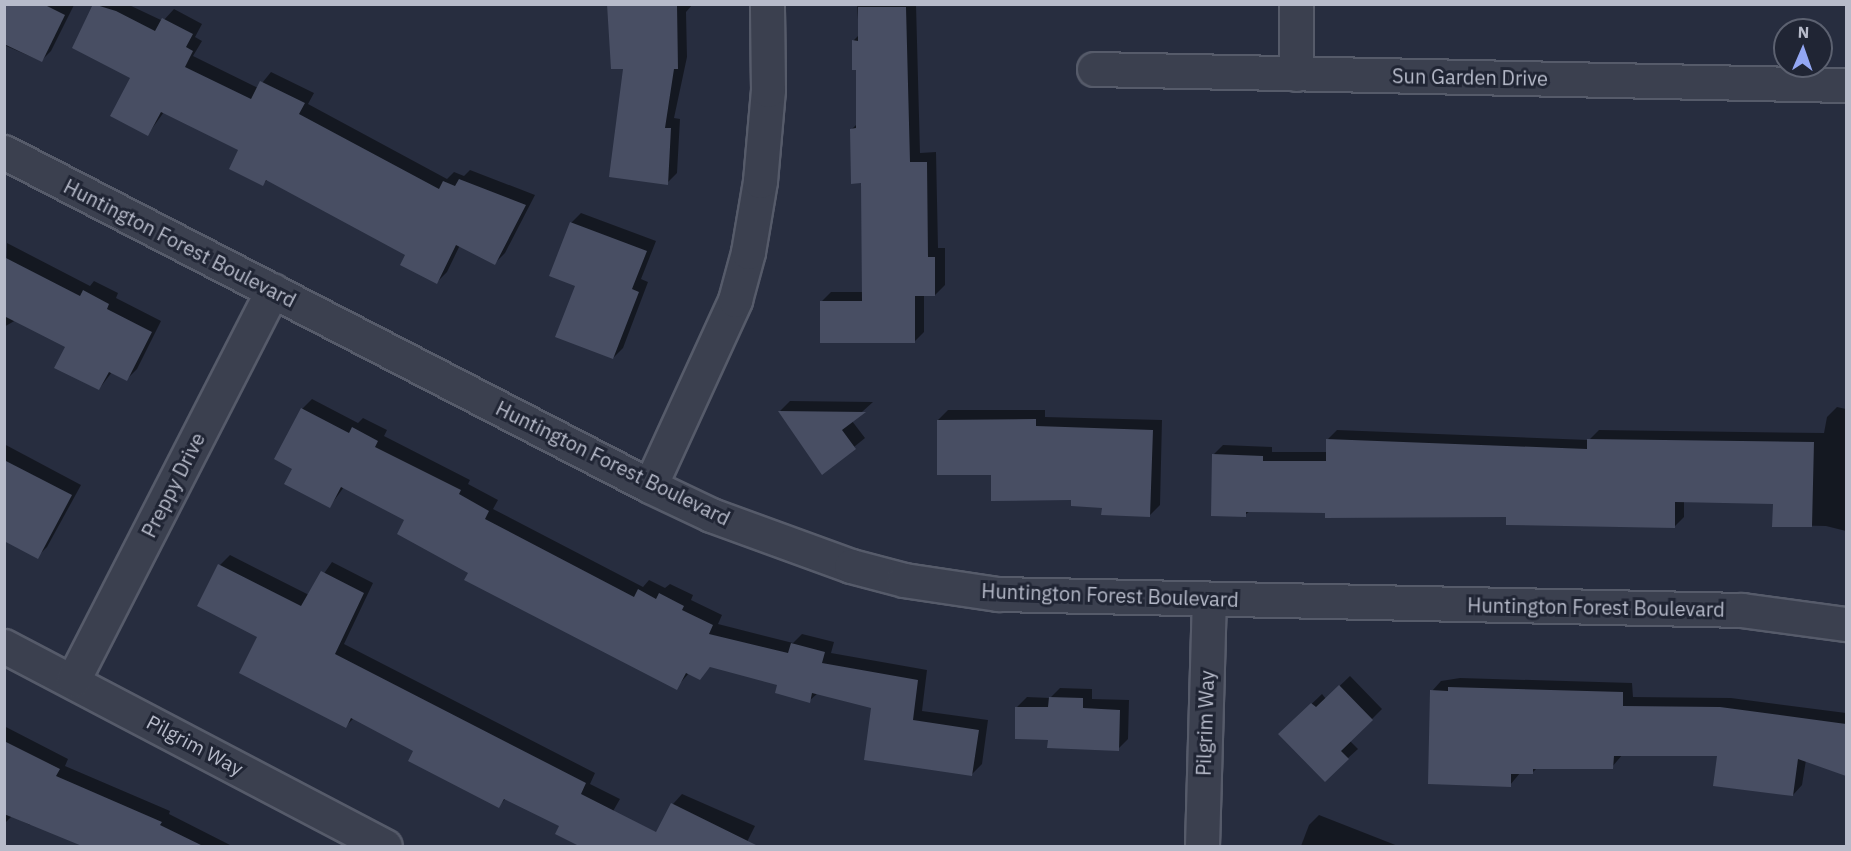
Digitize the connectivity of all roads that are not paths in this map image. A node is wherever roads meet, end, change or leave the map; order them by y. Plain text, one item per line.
1 (767, 4) edge
2 (1296, 4) edge
3 (1095, 69) dead end
4 (1296, 74) junction
5 (1846, 85) edge
6 (4, 152) edge
7 (273, 290) junction
8 (650, 486) junction
9 (1209, 600) junction
10 (1846, 624) edge
11 (4, 646) edge
12 (73, 680) junction
13 (385, 846) edge
14 (1202, 846) edge

1 - 8 street
2 - 4 street
3 - 4 street, Sun Garden Drive
4 - 5 street, Sun Garden Drive
6 - 7 street, Huntington Forest Boulevard
7 - 8 street, Huntington Forest Boulevard
7 - 12 street, Preppy Drive
8 - 9 street, Huntington Forest Boulevard
9 - 10 street, Huntington Forest Boulevard
9 - 14 street, Pilgrim Way
11 - 12 street, Pilgrim Way
12 - 13 street, Pilgrim Way

